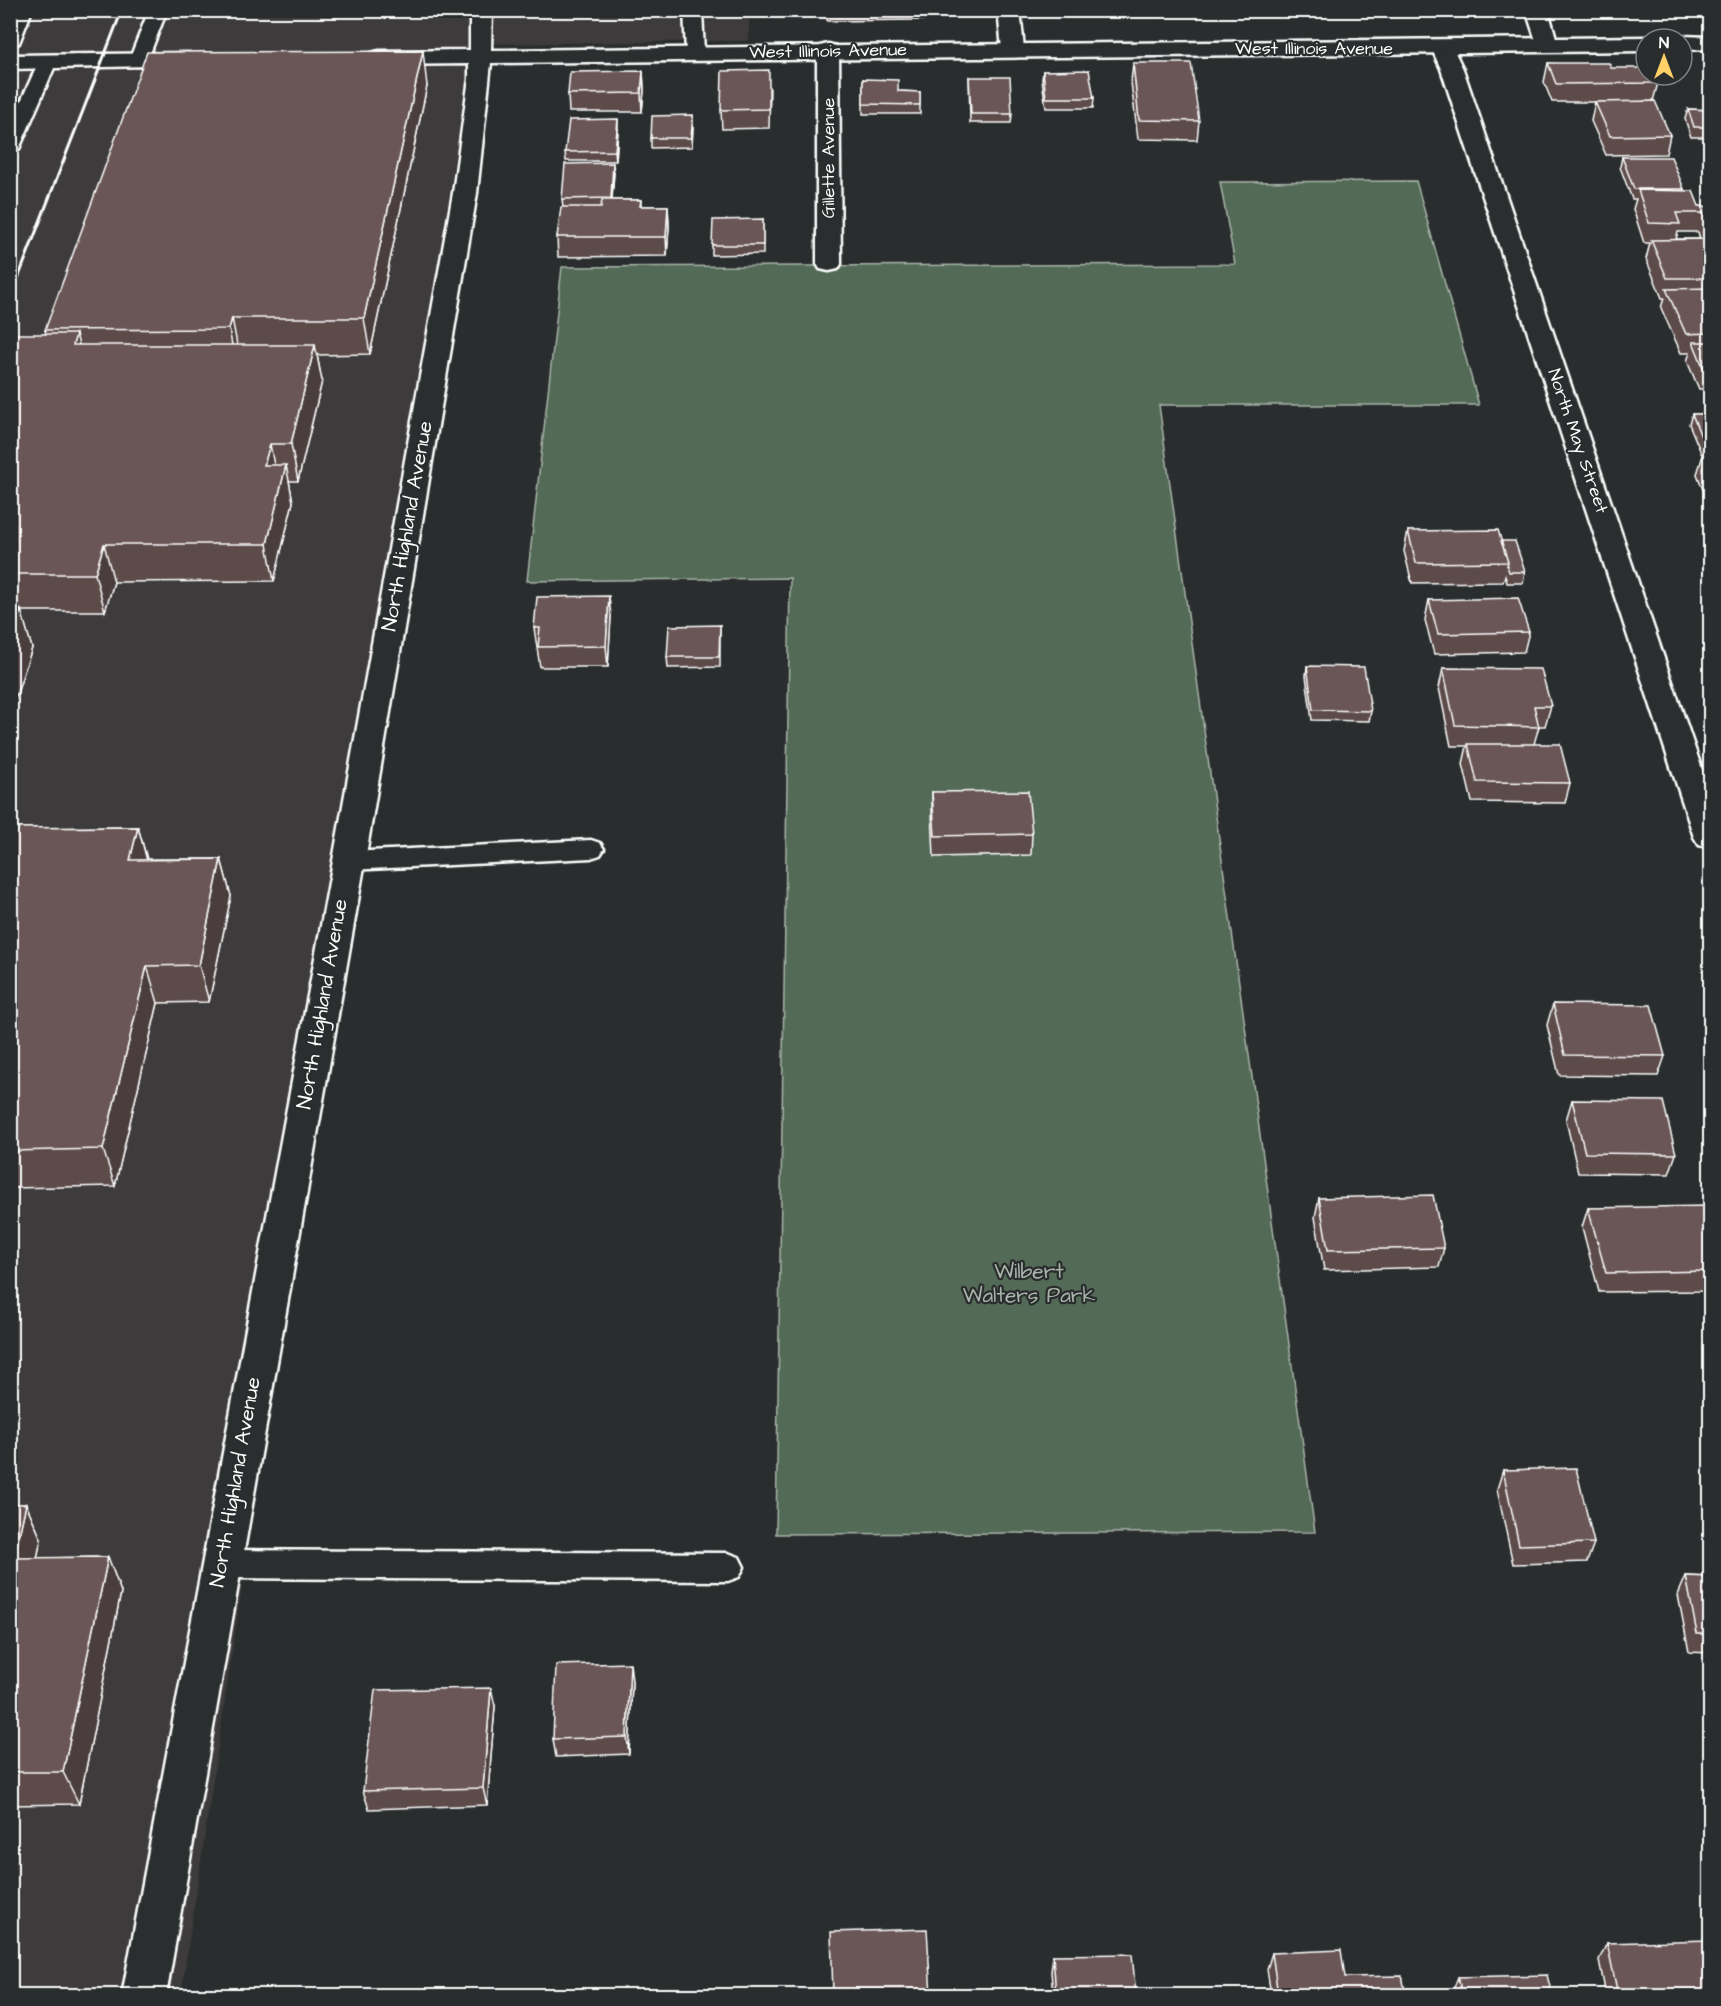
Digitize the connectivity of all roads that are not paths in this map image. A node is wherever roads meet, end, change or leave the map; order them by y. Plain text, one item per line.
1 (24, 10) edge
2 (158, 10) edge
3 (481, 10) edge
4 (693, 10) edge
5 (1009, 10) edge
6 (1537, 10) edge
7 (10, 43) edge
8 (1694, 43) edge
9 (1710, 43) edge
10 (1634, 44) edge
11 (1547, 45) junction
12 (1442, 47) junction
13 (1013, 49) junction
14 (828, 51) junction
15 (695, 53) junction
16 (482, 56) junction
17 (358, 58) edge
18 (208, 60) edge
19 (48, 61) junction
20 (138, 61) junction
21 (10, 62) edge
22 (10, 149) edge
23 (829, 264) dead end
24 (1710, 837) edge
25 (591, 849) dead end
26 (349, 861) junction
27 (220, 1564) junction
28 (728, 1568) dead end
29 (144, 1995) edge

1 - 7 lane
2 - 20 lane
3 - 16 street, North Highland Avenue
4 - 15 lane
5 - 13 street
6 - 11 street
8 - 9 street
10 - 11 street, West Illinois Avenue
11 - 12 street, West Illinois Avenue
12 - 13 street, West Illinois Avenue
12 - 24 street, North May Street
13 - 14 street, West Illinois Avenue
14 - 15 street, West Illinois Avenue
14 - 23 street, Gillette Avenue
15 - 16 street, West Illinois Avenue
16 - 17 street, West Illinois Avenue
16 - 26 street, North Highland Avenue
18 - 20 street
19 - 20 street
19 - 21 street
19 - 22 lane
25 - 26 lane
26 - 27 street, North Highland Avenue
27 - 28 lane
27 - 29 street, North Highland Avenue

